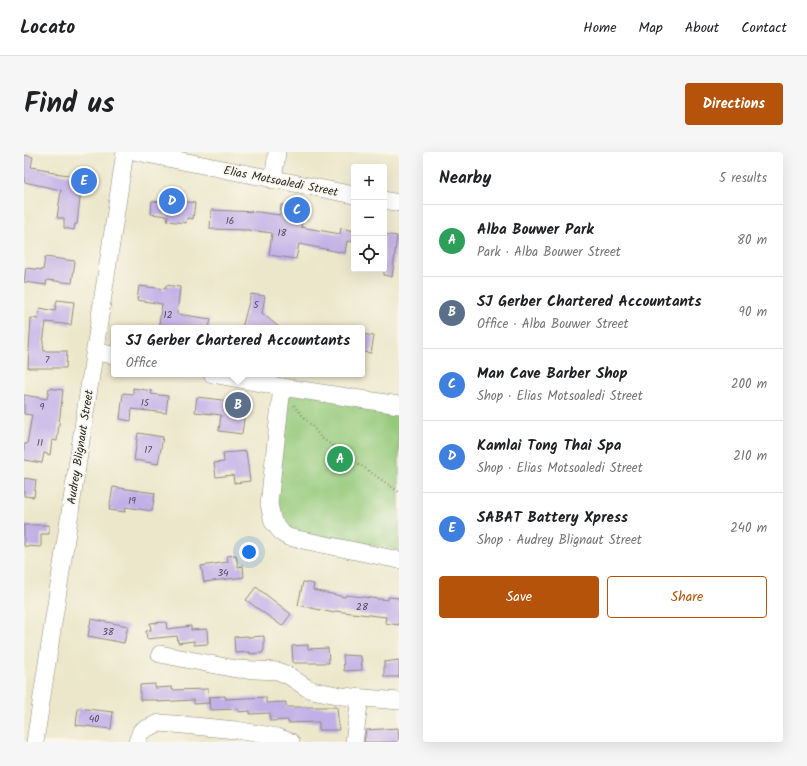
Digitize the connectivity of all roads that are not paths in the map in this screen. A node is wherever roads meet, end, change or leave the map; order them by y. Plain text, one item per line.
1 (125, 152) edge
2 (137, 152) edge
3 (277, 152) edge
4 (273, 180) junction
5 (351, 194) edge
6 (387, 201) edge
7 (399, 203) edge
8 (95, 352) junction
9 (111, 355) edge
10 (228, 377) edge
11 (282, 387) junction
12 (399, 405) edge
13 (399, 560) edge
14 (160, 654) dead end
15 (360, 698) junction
16 (399, 701) edge
17 (35, 742) edge
18 (137, 742) edge
19 (291, 742) edge
20 (354, 742) edge

1 - 8 street, Audrey Blignaut Street
2 - 4 street, Elias Motsoaledi Street
3 - 4 street
4 - 5 street, Elias Motsoaledi Street
6 - 7 street
8 - 9 street
8 - 17 street, Audrey Blignaut Street
10 - 11 street
11 - 12 street
11 - 13 street
14 - 15 street
15 - 16 street
15 - 20 street
18 - 19 street

